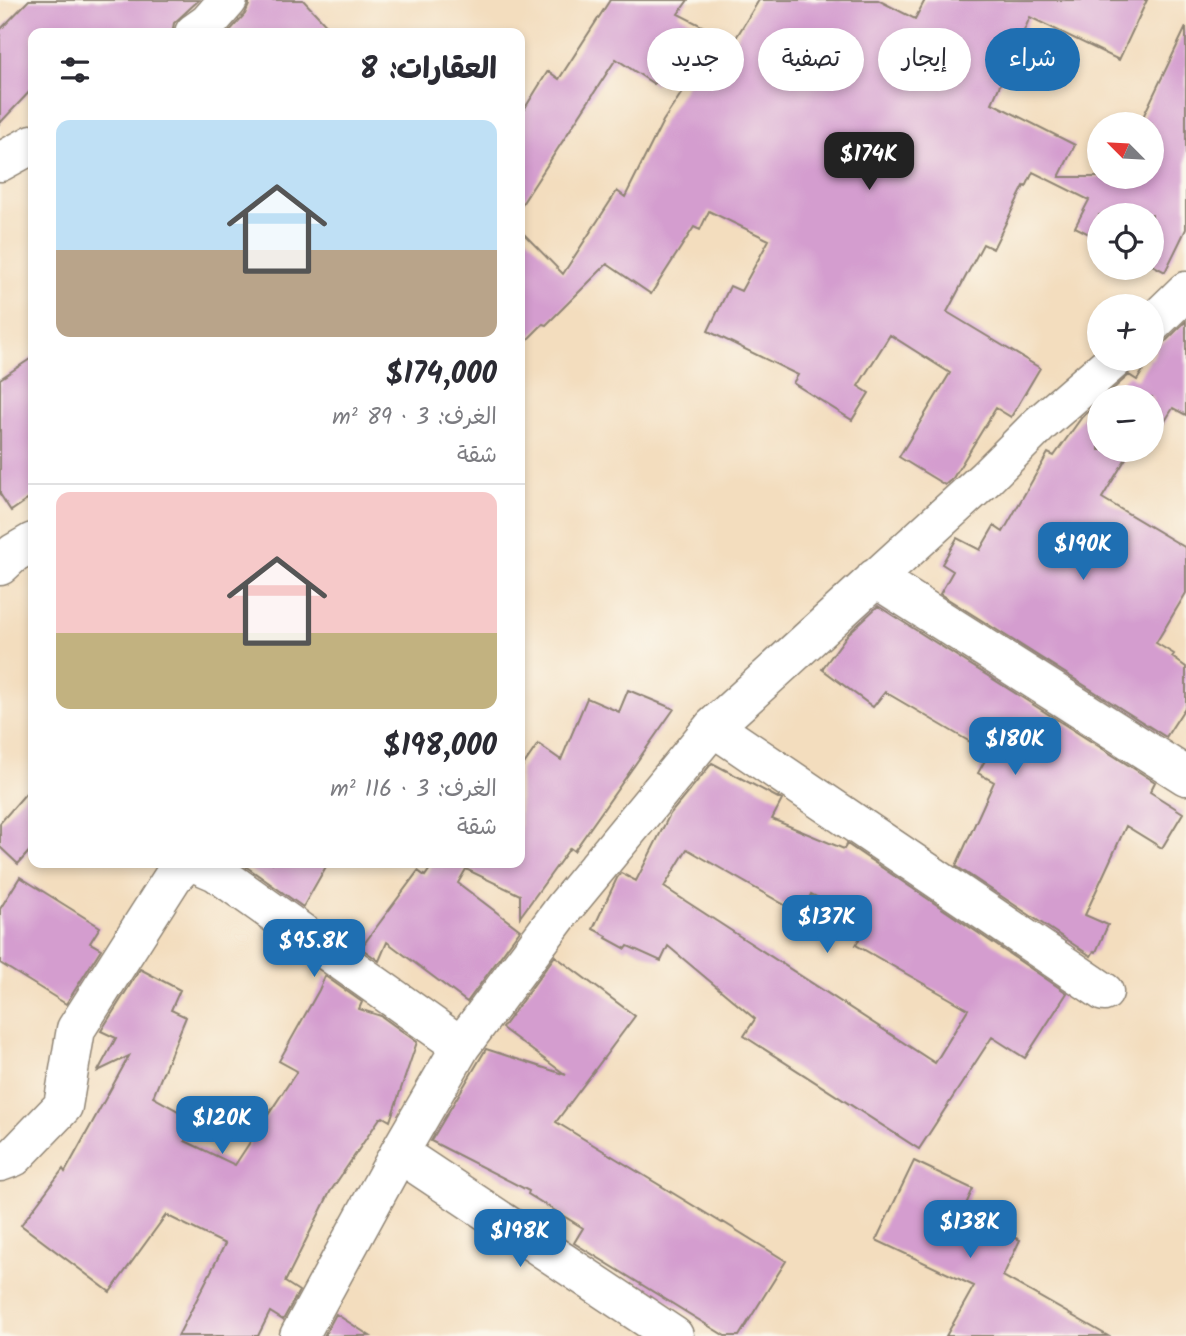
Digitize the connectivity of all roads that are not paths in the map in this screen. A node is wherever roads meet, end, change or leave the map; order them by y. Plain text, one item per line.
1 (228, 0) edge
2 (201, 28) edge
3 (28, 147) edge
4 (0, 162) edge
5 (1186, 291) edge
6 (1164, 312) edge
7 (1101, 371) edge
8 (28, 545) edge
9 (0, 566) edge
10 (875, 578) junction
11 (713, 727) junction
12 (1186, 776) edge
13 (181, 868) edge
14 (207, 868) edge
15 (1104, 992) dead end
16 (461, 1046) junction
17 (399, 1153) junction
18 (0, 1162) edge
19 (299, 1336) edge
20 (674, 1336) edge

1 - 2 street
3 - 4 street
5 - 6 street
7 - 10 street
8 - 9 street
10 - 11 street
10 - 12 street
11 - 15 street
11 - 16 street
13 - 18 street
14 - 16 street
16 - 17 street
17 - 19 street
17 - 20 street

